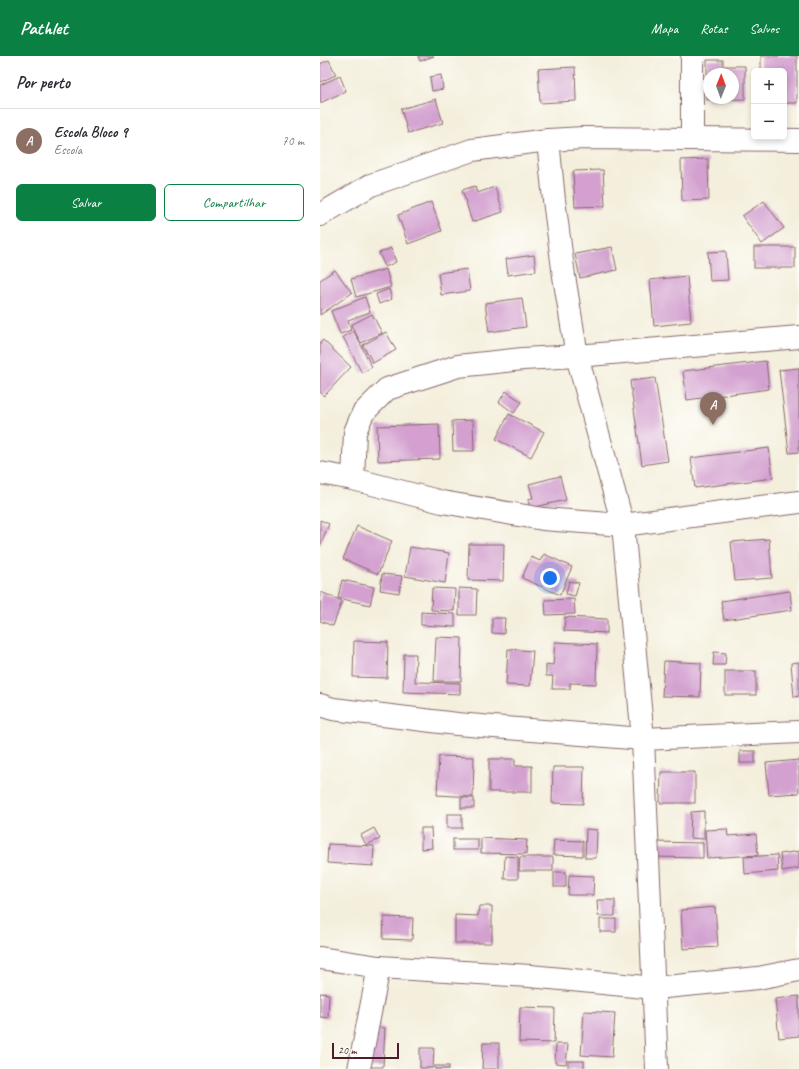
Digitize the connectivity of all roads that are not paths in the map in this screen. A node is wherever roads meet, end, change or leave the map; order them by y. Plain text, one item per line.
1 (692, 56) edge
2 (692, 139) junction
3 (548, 140) junction
4 (799, 140) edge
5 (320, 215) edge
6 (799, 337) edge
7 (577, 356) junction
8 (320, 473) edge
9 (353, 479) junction
10 (799, 502) edge
11 (623, 525) junction
12 (320, 704) edge
13 (799, 732) edge
14 (643, 739) junction
15 (320, 958) edge
16 (379, 967) junction
17 (799, 970) edge
18 (655, 988) junction
19 (359, 1069) edge
20 (657, 1069) edge

1 - 2 street
2 - 3 street
2 - 4 street
3 - 5 street
3 - 7 street
6 - 7 street
7 - 9 street
7 - 11 street
8 - 9 street
9 - 11 street
10 - 11 street
11 - 14 street
12 - 14 street
13 - 14 street
14 - 18 street
15 - 16 street
16 - 18 street
16 - 19 street
17 - 18 street
18 - 20 street

